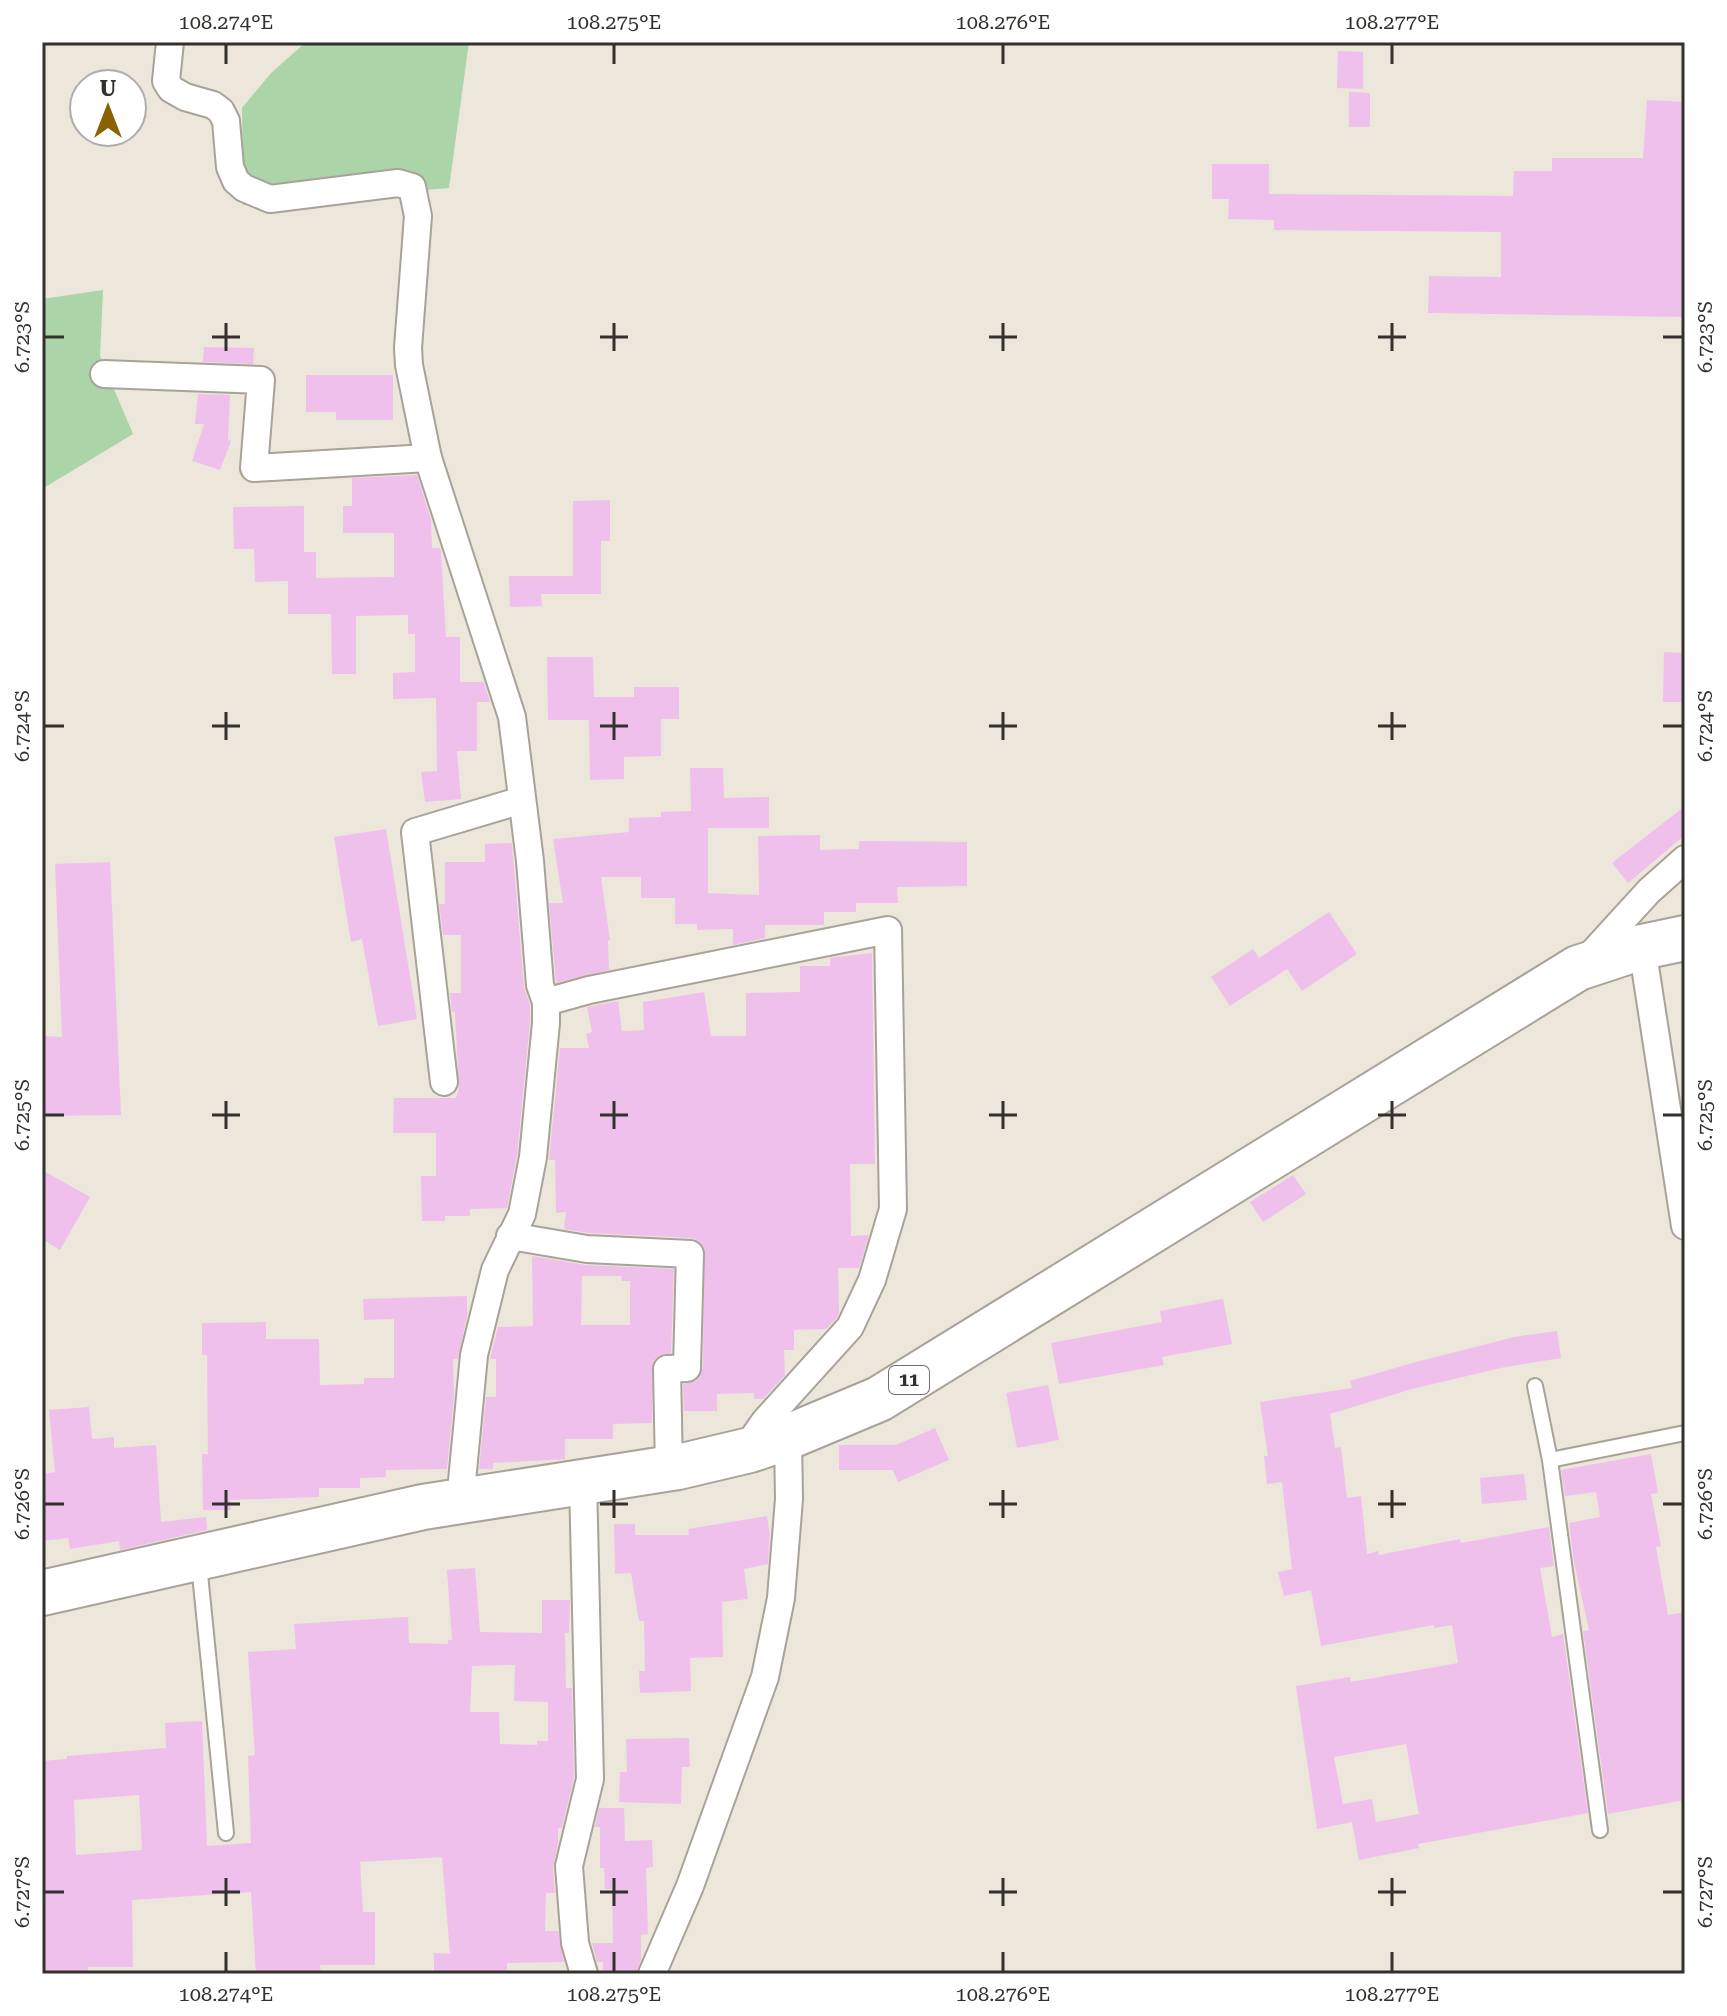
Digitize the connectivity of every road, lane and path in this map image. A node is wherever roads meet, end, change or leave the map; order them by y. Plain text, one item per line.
1 (170, 42) edge
2 (104, 374) dead end
3 (428, 458) junction
4 (522, 800) junction
5 (1685, 859) edge
6 (1685, 938) edge
7 (1642, 947) junction
8 (1578, 968) junction
9 (546, 1002) junction
10 (444, 1082) dead end
11 (1685, 1226) edge
12 (510, 1236) junction
13 (1535, 1386) dead end
14 (1685, 1433) edge
15 (769, 1444) junction
16 (1550, 1460) junction
17 (669, 1469) junction
18 (583, 1481) junction
19 (460, 1502) junction
20 (198, 1560) junction
21 (42, 1593) edge
22 (1600, 1830) dead end
23 (226, 1833) dead end
24 (584, 1974) edge
25 (652, 1974) edge

1 - 3 street
2 - 3 street
3 - 4 street
4 - 9 street
4 - 10 street
5 - 8 street
6 - 7 highway, 11
7 - 8 highway, 11
7 - 11 street
8 - 15 highway, 11
9 - 12 street
9 - 15 street
12 - 17 street
12 - 19 street
13 - 16 lane
14 - 16 lane
15 - 17 highway, 11
15 - 25 street
16 - 22 lane
17 - 18 highway, 11
18 - 19 highway, 11
18 - 24 street
19 - 20 highway, 11
20 - 21 highway, 11
20 - 23 lane

